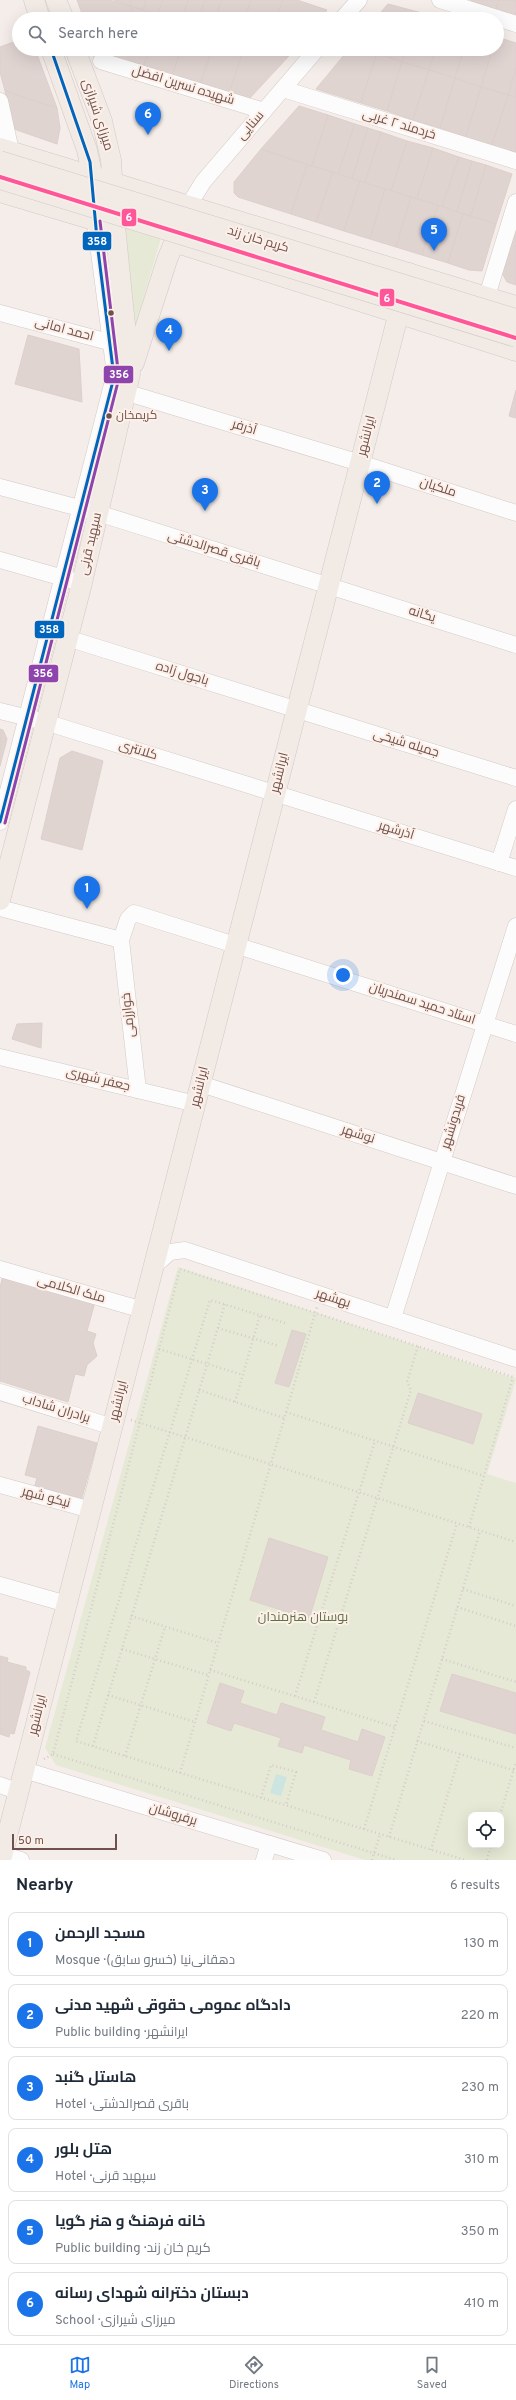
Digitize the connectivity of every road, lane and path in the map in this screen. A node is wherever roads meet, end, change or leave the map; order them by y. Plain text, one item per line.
1 (34, 0) edge
2 (56, 0) edge
3 (440, 0) edge
4 (352, 1) edge
5 (38, 12) edge
6 (61, 12) edge
7 (346, 12) edge
8 (478, 12) edge
9 (504, 20) edge
10 (516, 24) edge
11 (54, 56) edge
12 (78, 56) edge
13 (311, 56) edge
14 (101, 61) dead end
15 (283, 89) junction
16 (0, 100) edge
17 (264, 111) junction
18 (4, 153) edge
19 (516, 161) edge
20 (55, 164) junction
21 (92, 174) junction
22 (0, 179) edge
23 (114, 182) junction
24 (0, 192) edge
25 (516, 202) edge
26 (189, 205) junction
27 (42, 206) junction
28 (95, 222) junction
29 (115, 226) junction
30 (174, 242) junction
31 (409, 273) junction
32 (486, 296) junction
33 (516, 306) edge
34 (0, 313) edge
35 (398, 315) junction
36 (516, 319) edge
37 (516, 337) edge
38 (120, 345) junction
39 (516, 351) edge
40 (129, 383) junction
41 (360, 463) junction
42 (0, 487) edge
43 (90, 511) junction
44 (516, 513) edge
45 (0, 560) edge
46 (63, 578) junction
47 (82, 583) junction
48 (329, 586) junction
49 (67, 638) junction
50 (516, 645) edge
51 (297, 710) junction
52 (0, 711) edge
53 (36, 720) junction
54 (516, 778) edge
55 (275, 793) junction
56 (516, 809) edge
57 (0, 822) edge
58 (499, 863) junction
59 (516, 868) edge
60 (0, 900) edge
61 (0, 908) edge
62 (516, 926) edge
63 (121, 940) junction
64 (237, 944) junction
65 (485, 1024) junction
66 (516, 1034) edge
67 (0, 1057) edge
68 (201, 1084) junction
69 (138, 1090) junction
70 (196, 1104) junction
71 (442, 1162) junction
72 (516, 1186) edge
73 (154, 1266) junction
74 (0, 1269) edge
75 (320, 1295) junction
76 (225, 1304) junction
77 (142, 1310) junction
78 (315, 1313) junction
79 (260, 1315) junction
80 (393, 1318) junction
81 (286, 1323) dead end
82 (218, 1328) junction
83 (253, 1338) junction
84 (279, 1346) dead end
85 (418, 1346) junction
86 (159, 1349) junction
87 (192, 1360) junction
88 (207, 1364) junction
89 (515, 1365) edge
90 (243, 1375) junction
91 (513, 1377) junction
92 (199, 1390) junction
93 (0, 1392) edge
94 (235, 1402) junction
95 (286, 1412) junction
96 (284, 1418) junction
97 (114, 1421) junction
98 (140, 1423) junction
99 (170, 1432) junction
100 (185, 1437) junction
101 (374, 1440) junction
102 (393, 1447) junction
103 (271, 1464) junction
104 (484, 1476) junction
105 (0, 1485) edge
106 (359, 1492) junction
107 (378, 1498) junction
108 (91, 1510) junction
109 (457, 1523) junction
110 (469, 1527) junction
111 (480, 1531) junction
112 (516, 1542) edge
113 (0, 1584) edge
114 (463, 1589) junction
115 (67, 1604) junction
116 (516, 1606) edge
117 (457, 1607) junction
118 (132, 1616) junction
119 (516, 1626) edge
120 (165, 1627) junction
121 (218, 1643) junction
122 (122, 1649) junction
123 (155, 1659) junction
124 (442, 1659) junction
125 (210, 1670) junction
126 (208, 1675) junction
127 (516, 1682) edge
128 (108, 1695) junction
129 (296, 1696) junction
130 (314, 1702) junction
131 (141, 1705) junction
132 (424, 1721) junction
133 (195, 1722) junction
134 (395, 1726) junction
135 (417, 1741) junction
136 (93, 1746) junction
137 (516, 1748) edge
138 (460, 1754) junction
139 (125, 1756) junction
140 (516, 1762) edge
141 (24, 1770) junction
142 (515, 1770) edge
143 (180, 1773) junction
144 (0, 1785) edge
145 (19, 1792) junction
146 (261, 1798) junction
147 (286, 1805) junction
148 (501, 1812) edge
149 (364, 1829) junction
150 (380, 1834) junction
151 (389, 1837) junction
152 (269, 1844) junction
153 (490, 1848) edge
154 (431, 1850) junction
155 (374, 1853) junction
156 (6, 1857) edge
157 (264, 1860) edge
158 (323, 1860) edge
159 (372, 1860) edge
160 (396, 1860) edge
161 (465, 1860) edge
162 (486, 1860) edge

1 - 5 main road
2 - 6 main road
3 - 8 street
4 - 7 street
9 - 10 street
11 - 21 main road, میرزای شیرازی
12 - 23 main road, میرزای شیرازی
13 - 15 street, سنایی
14 - 17 street, شهیده نسرین افضل
15 - 17 street, سنایی
15 - 19 street, خردمند ۲ غربی
16 - 18 street
17 - 26 street, سنایی
18 - 20 main road, کریم خان زند
18 - 36 main road, کریم خان زند, bridge
20 - 21 main road, کریم خان زند
20 - 27 main road
21 - 23 main road, کریم خان زند
21 - 28 main road, میرزای شیرازی
22 - 37 main road, کریم خان زند, bridge
23 - 26 main road, کریم خان زند
23 - 29 main road, سپهبد قرنی
24 - 27 main road
25 - 32 street
26 - 30 main road
26 - 31 main road, کریم خان زند
27 - 28 main road
28 - 29 main road
28 - 38 street
29 - 38 main road, سپهبد قرنی
30 - 35 main road
30 - 40 main road
31 - 32 main road, کریم خان زند
31 - 35 main road, ایرانشهر
32 - 33 main road, کریم خان زند
34 - 38 street, احمد امانی
35 - 39 main road
35 - 41 main road, ایرانشهر
38 - 40 main road, سپهبد قرنی
38 - 43 street
40 - 41 street, آذرفر
40 - 43 main road, سپهبد قرنی
41 - 44 street, ملکیان
41 - 48 main road, ایرانشهر
42 - 43 street, باقری قصرالدشتی
43 - 46 street
43 - 47 main road, سپهبد قرنی
43 - 48 street, باقری قصرالدشتی
45 - 46 street
46 - 47 street
46 - 53 street
47 - 49 main road, سپهبد قرنی
48 - 50 street, یگانه
48 - 51 main road, ایرانشهر
49 - 51 street, باجول زاده
49 - 53 main road, سپهبد قرنی
51 - 54 street, جمیله شیخی
51 - 55 main road, ایرانشهر
52 - 53 street, کلانتری
53 - 55 street, کلانتری
53 - 57 street
53 - 60 main road, سپهبد قرنی
55 - 58 street, آذرشهر
55 - 64 main road, ایرانشهر
56 - 58 street
58 - 59 street, آذرشهر
61 - 63 street
62 - 65 street, فریدونشهر
63 - 64 street, استاد حمید سمندریان
63 - 69 street, خوارزمی
64 - 65 street, استاد حمید سمندریان
64 - 68 main road, ایرانشهر
65 - 66 street, استاد حمید سمندریان
65 - 71 street, فریدونشهر
67 - 69 street, جعفر شهری
68 - 70 main road, ایرانشهر
68 - 71 street, نوشهر
69 - 70 street, جعفر شهری
70 - 73 main road, ایرانشهر
71 - 72 street, نوشهر
71 - 80 street, فریدونشهر
73 - 75 street, بهشهر
73 - 77 main road, ایرانشهر
74 - 77 street, ملک الکلامی
75 - 78 path
75 - 80 street, بهشهر
76 - 79 path
76 - 82 path
76 - 87 path
77 - 97 main road, ایرانشهر
78 - 85 path
78 - 86 path
78 - 95 path
79 - 81 path
79 - 83 path
80 - 89 street, بهشهر
82 - 83 path
82 - 88 path
83 - 84 path
83 - 90 path
85 - 91 path
85 - 102 path
86 - 87 path
86 - 98 path
87 - 88 path
87 - 99 path
88 - 90 path
88 - 92 path
89 - 91 path
90 - 94 path
91 - 104 path
92 - 94 path
92 - 100 path
93 - 97 street, برادران شاداب
94 - 96 path
95 - 96 path
95 - 101 path
96 - 103 path
97 - 98 path
97 - 108 main road, ایرانشهر
98 - 99 path
98 - 155 path
99 - 100 path
99 - 136 path
100 - 103 path
100 - 118 path
101 - 102 path
101 - 106 path
102 - 104 path
102 - 107 path
103 - 106 path
103 - 121 path
104 - 110 path
105 - 108 street, نیکو شهر
106 - 107 path
106 - 129 path
107 - 109 path
107 - 130 path
108 - 115 main road, ایرانشهر
109 - 110 path
109 - 134 path
110 - 111 path
111 - 112 path
111 - 114 path
113 - 115 street
114 - 116 path
114 - 117 path
115 - 141 main road, ایرانشهر
117 - 119 path
117 - 124 path
118 - 120 path
118 - 122 path
120 - 121 path
120 - 123 path
121 - 125 path
122 - 123 path
122 - 128 path
123 - 126 path
123 - 131 path
124 - 127 path
124 - 132 path
125 - 126 path
125 - 129 path
126 - 133 path
128 - 131 path
128 - 136 path
129 - 130 path
130 - 134 path
131 - 133 path
131 - 139 path
132 - 135 path
132 - 137 path
133 - 143 path
134 - 149 path
135 - 138 path
135 - 151 path
136 - 139 path
138 - 142 path
138 - 154 path
139 - 143 path
140 - 142 path
141 - 145 main road, ایرانشهر
141 - 152 street, برفروشان
142 - 148 path
143 - 146 path
144 - 145 street
145 - 156 main road, ایرانشهر
146 - 147 path
146 - 147 path
147 - 149 path
149 - 150 path
150 - 151 path
150 - 155 path
151 - 154 path
152 - 157 street
152 - 158 street, برفروشان
153 - 162 path
154 - 161 path
155 - 159 path
155 - 160 path

